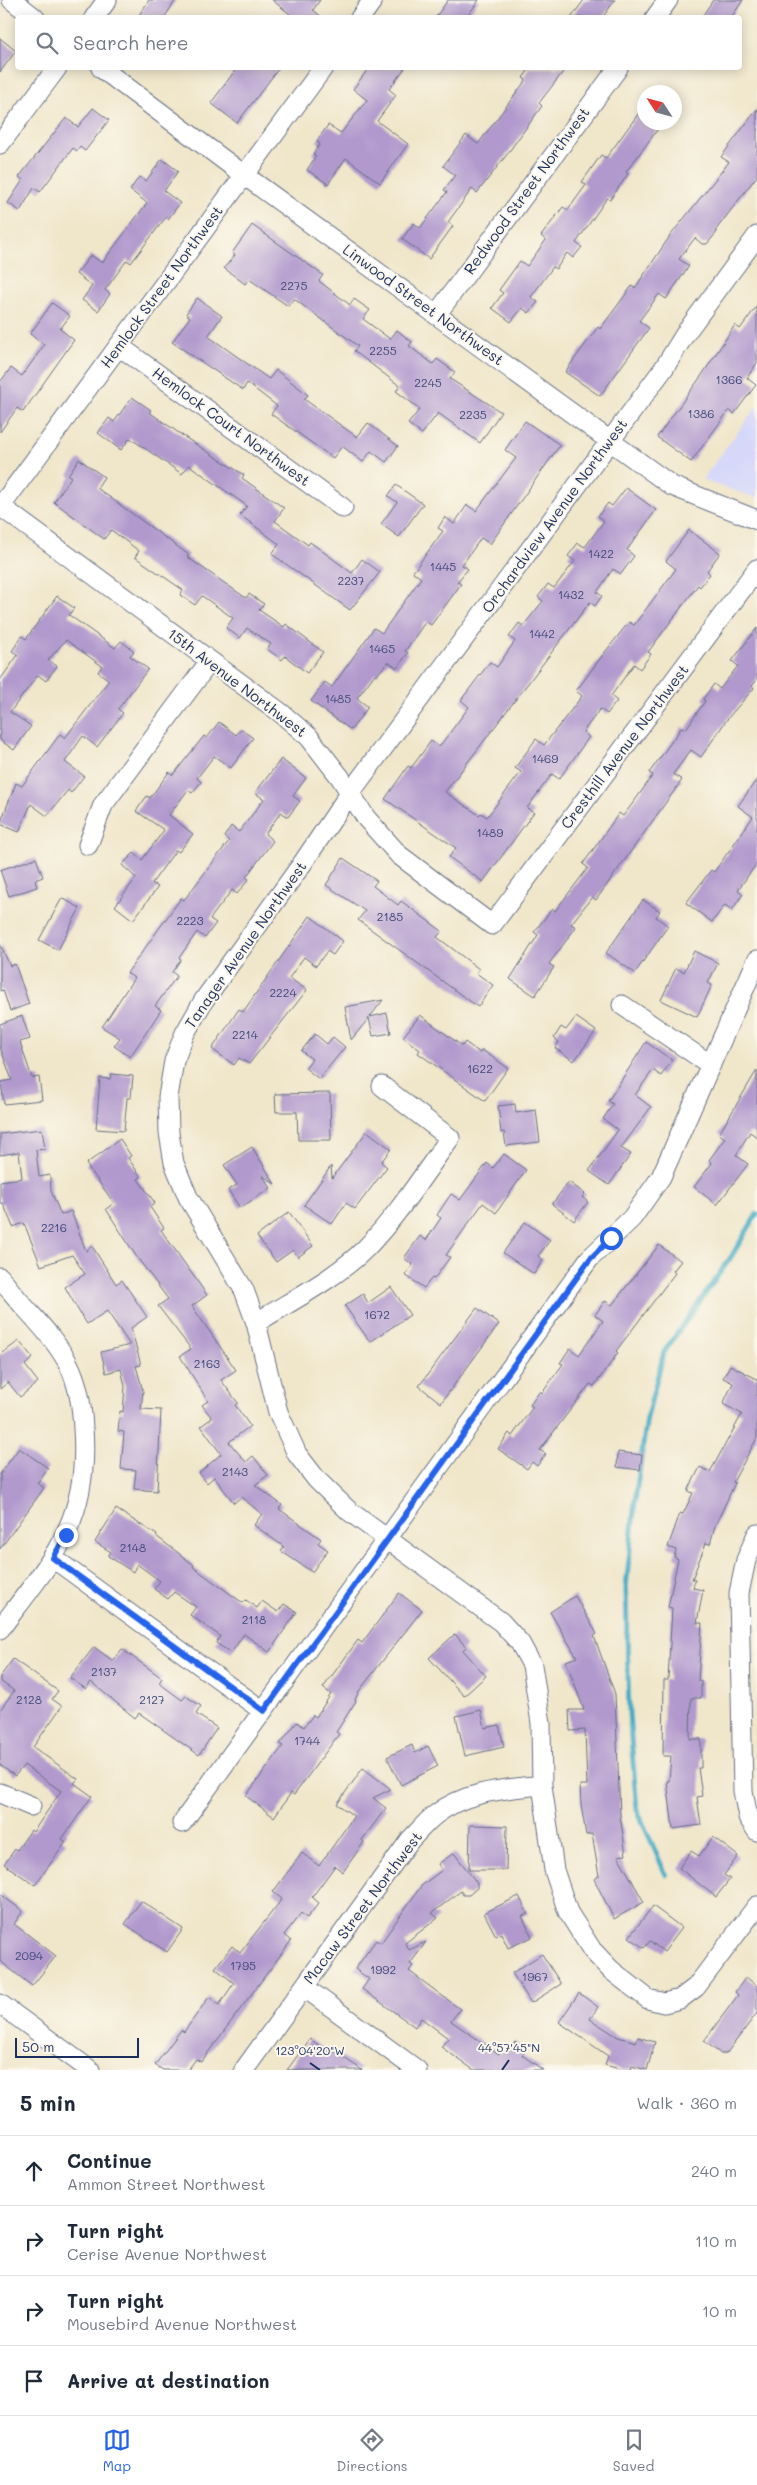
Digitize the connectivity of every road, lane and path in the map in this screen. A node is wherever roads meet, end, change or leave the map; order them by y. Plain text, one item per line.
1 (12, 0) edge
2 (107, 0) edge
3 (373, 0) edge
4 (668, 0) edge
5 (31, 15) edge
6 (96, 15) edge
7 (362, 15) edge
8 (657, 15) edge
9 (55, 70) edge
10 (104, 70) edge
11 (322, 70) edge
12 (617, 70) edge
13 (0, 144) edge
14 (244, 175) junction
15 (757, 236) edge
16 (436, 315) junction
17 (119, 346) junction
18 (611, 441) junction
19 (0, 506) edge
20 (342, 508) dead end
21 (757, 520) edge
22 (757, 569) edge
23 (210, 661) junction
24 (350, 793) junction
25 (88, 845) dead end
26 (492, 925) joint
27 (757, 960) edge
28 (622, 1004) dead end
29 (711, 1065) junction
30 (382, 1086) dead end
31 (3, 1287) edge
32 (256, 1323) junction
33 (757, 1534) edge
34 (387, 1540) junction
35 (53, 1558) junction
36 (0, 1629) edge
37 (264, 1711) junction
38 (542, 1785) junction
39 (0, 1793) edge
40 (31, 1806) dead end
41 (182, 1824) dead end
42 (757, 1831) edge
43 (757, 1906) edge
44 (304, 1987) junction
45 (0, 2004) edge
46 (90, 2070) edge
47 (244, 2070) edge
48 (417, 2070) edge

1 - 5 street
2 - 6 street
3 - 7 street
4 - 8 street
9 - 13 street
10 - 14 street, Linwood Street Northwest
11 - 14 street, Hemlock Street Northwest
12 - 16 street, Redwood Street Northwest
14 - 16 street, Linwood Street Northwest
14 - 17 street, Hemlock Street Northwest
15 - 18 street, Orchardview Avenue Northwest
16 - 18 street, Linwood Street Northwest
17 - 19 street, Hemlock Street Northwest
17 - 20 street, Hemlock Court Northwest
18 - 21 street, Linwood Street Northwest
18 - 24 street, Orchardview Avenue Northwest
19 - 23 street, 15th Avenue Northwest
22 - 26 street, Cresthill Avenue Northwest
23 - 24 street, 15th Avenue Northwest
23 - 25 street
24 - 26 street, 15th Avenue Northwest
24 - 32 street, Tanager Avenue Northwest
27 - 29 street
28 - 29 street
29 - 34 street
30 - 32 street
31 - 35 street
32 - 34 street, Tanager Avenue Northwest
33 - 42 street
34 - 37 street
34 - 38 street, Tanager Avenue Northwest
35 - 36 street
35 - 37 street
37 - 41 street
38 - 43 street, Tanager Avenue Northwest
38 - 44 street, Macaw Street Northwest
39 - 40 street
44 - 47 street, Macaw Street Northwest
44 - 48 street
45 - 46 street

